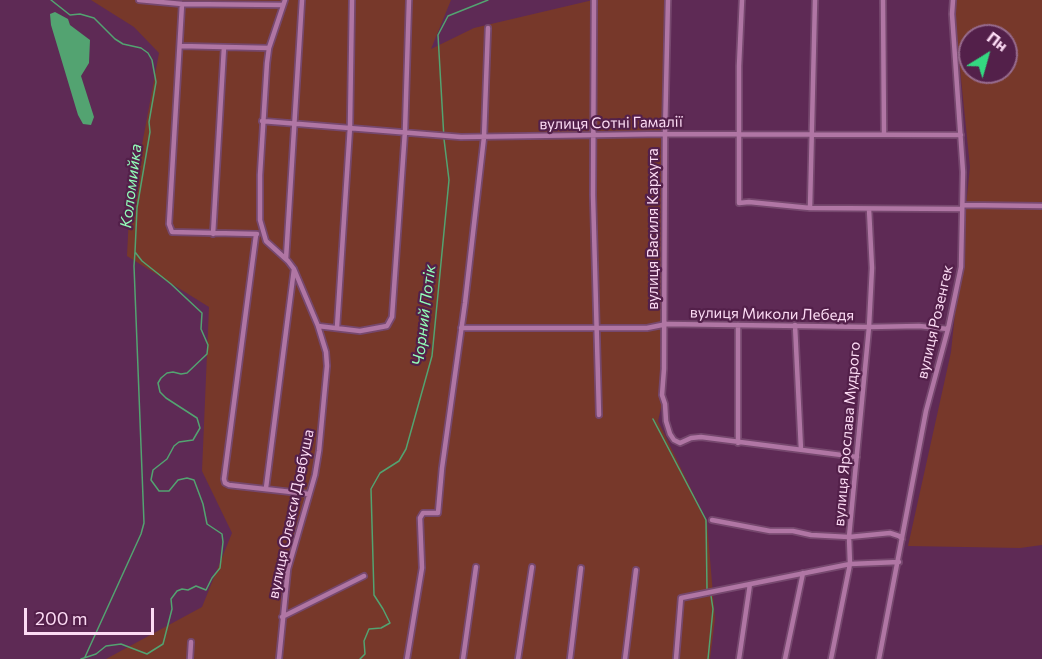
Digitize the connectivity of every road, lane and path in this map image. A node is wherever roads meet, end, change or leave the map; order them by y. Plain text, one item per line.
1 (140, 0) edge
2 (302, 0) edge
3 (352, 0) edge
4 (409, 0) edge
5 (594, 0) edge
6 (668, 0) edge
7 (742, 0) edge
8 (815, 0) edge
9 (884, 0) edge
10 (953, 0) edge
11 (284, 3) edge
12 (182, 4) junction
13 (488, 28) dead end
14 (180, 46) junction
15 (224, 47) junction
16 (269, 48) junction
17 (262, 121) junction
18 (294, 123) junction
19 (350, 127) junction
20 (405, 131) junction
21 (665, 134) junction
22 (812, 134) junction
23 (884, 134) junction
24 (593, 135) junction
25 (739, 135) junction
26 (961, 135) junction
27 (484, 137) junction
28 (1042, 206) edge
29 (963, 207) junction
30 (810, 208) junction
31 (869, 209) junction
32 (213, 234) junction
33 (263, 234) junction
34 (256, 235) junction
35 (286, 259) junction
36 (294, 269) junction
37 (664, 324) junction
38 (738, 325) junction
39 (795, 325) junction
40 (318, 326) junction
41 (337, 327) junction
42 (596, 327) junction
43 (869, 327) junction
44 (461, 328) junction
45 (948, 329) junction
46 (598, 415) dead end
47 (738, 442) junction
48 (801, 450) junction
49 (857, 457) junction
50 (266, 488) junction
51 (309, 494) junction
52 (712, 520) dead end
53 (849, 537) junction
54 (902, 539) junction
55 (898, 562) junction
56 (850, 564) junction
57 (476, 567) dead end
58 (532, 567) dead end
59 (581, 568) dead end
60 (636, 570) dead end
61 (803, 573) junction
62 (364, 576) dead end
63 (750, 584) junction
64 (282, 617) junction
65 (191, 642) dead end
66 (190, 659) edge
67 (279, 659) edge
68 (407, 659) edge
69 (464, 659) edge
70 (518, 659) edge
71 (570, 659) edge
72 (625, 659) edge
73 (676, 659) edge
74 (739, 659) edge
75 (785, 659) edge
76 (831, 659) edge
77 (879, 659) edge

1 - 12 street
2 - 18 street
3 - 19 street
4 - 20 street
5 - 24 street
6 - 21 street, вулиця Василя Кархута
7 - 25 street
8 - 22 street
9 - 23 street
10 - 26 street, вулиця Розенгек
11 - 12 street
11 - 16 street
12 - 14 street
13 - 27 street
14 - 15 street
14 - 32 street
15 - 16 street
15 - 32 street
16 - 17 street
17 - 18 street, вулиця Сотні Гамалії
17 - 33 street
18 - 19 street, вулиця Сотні Гамалії
18 - 35 street
19 - 20 street, вулиця Сотні Гамалії
19 - 41 street
20 - 27 street, вулиця Сотні Гамалії
20 - 41 street
21 - 24 street, вулиця Сотні Гамалії
21 - 25 street, вулиця Сотні Гамалії
21 - 37 street, вулиця Василя Кархута
22 - 23 street, вулиця Сотні Гамалії
22 - 25 street, вулиця Сотні Гамалії
22 - 30 street
23 - 26 street, вулиця Сотні Гамалії
24 - 27 street, вулиця Сотні Гамалії
24 - 42 street
25 - 30 street
26 - 29 street, вулиця Розенгек
27 - 44 street
28 - 29 street
29 - 31 street
29 - 45 street, вулиця Розенгек
30 - 31 street
31 - 43 street, вулиця Ярослава Мудрого
32 - 34 street
33 - 34 street
33 - 35 street, вулиця Олекси Довбуша
34 - 50 street
35 - 36 street, вулиця Олекси Довбуша
36 - 40 street, вулиця Олекси Довбуша
36 - 50 street
37 - 38 street, вулиця Миколи Лебедя
37 - 42 street, вулиця Миколи Лебедя
37 - 47 street, вулиця Василя Кархута
38 - 39 street, вулиця Миколи Лебедя
38 - 47 street
39 - 43 street, вулиця Миколи Лебедя
39 - 48 street
40 - 41 street
40 - 51 street, вулиця Олекси Довбуша
42 - 44 street, вулиця Миколи Лебедя
42 - 46 street
43 - 45 street, вулиця Миколи Лебедя
43 - 49 street, вулиця Ярослава Мудрого
44 - 68 street
45 - 54 street, вулиця Розенгек
47 - 48 street
48 - 49 street
49 - 53 street, вулиця Ярослава Мудрого
50 - 51 street
51 - 64 street, вулиця Олекси Довбуша
52 - 53 street
53 - 54 street
53 - 56 street, вулиця Ярослава Мудрого
54 - 55 street, вулиця Розенгек
55 - 56 street
55 - 77 street, вулиця Розенгек
56 - 61 street
56 - 76 street, вулиця Ярослава Мудрого
57 - 69 street
58 - 70 street
59 - 71 street
60 - 72 street
61 - 63 street
61 - 75 street
62 - 64 street
63 - 73 street
63 - 74 street
64 - 67 street, вулиця Олекси Довбуша
65 - 66 street

